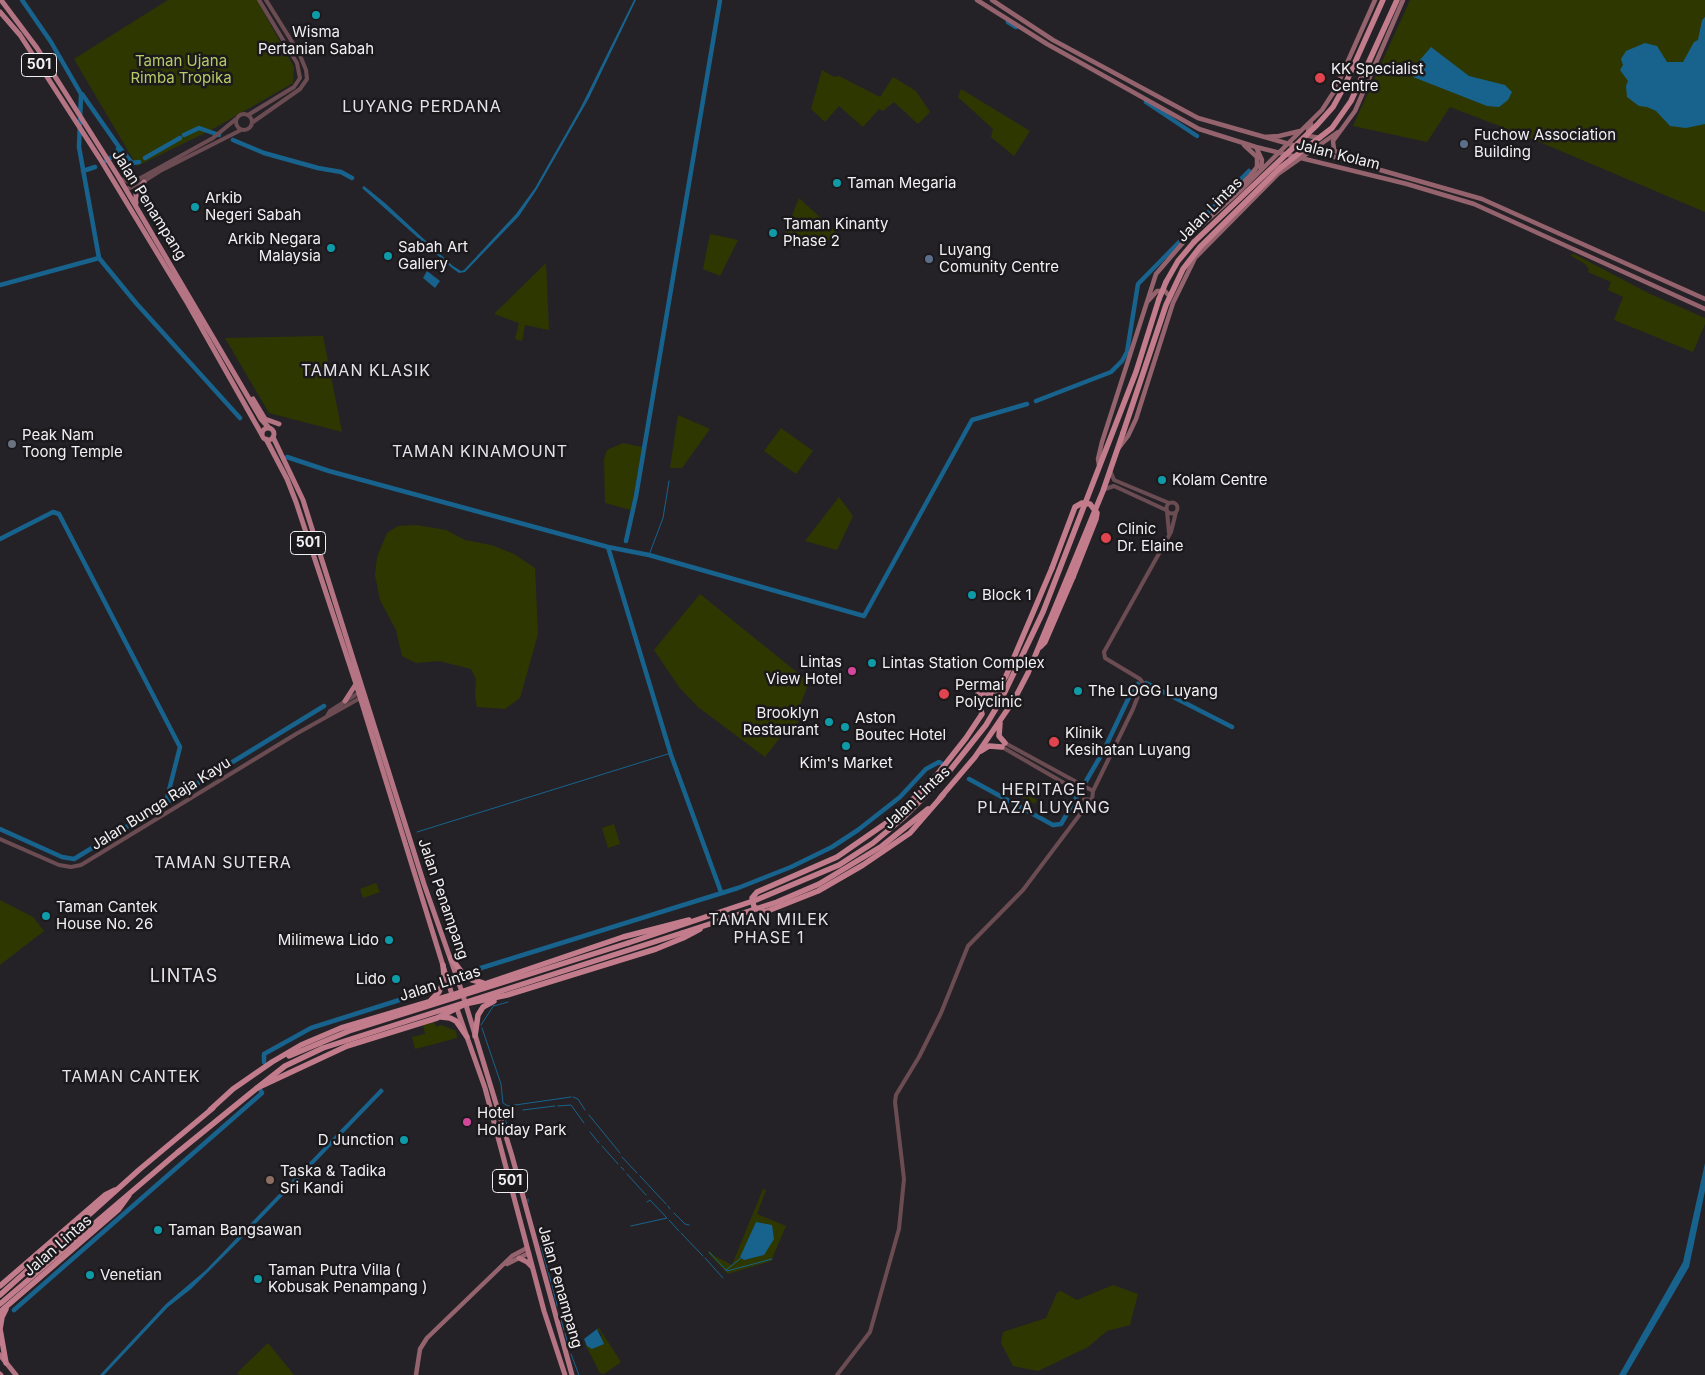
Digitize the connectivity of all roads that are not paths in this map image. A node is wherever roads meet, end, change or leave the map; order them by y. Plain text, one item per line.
1 (1, 0) edge
2 (259, 0) edge
3 (266, 0) edge
4 (977, 0) edge
5 (1376, 0) edge
6 (1383, 0) edge
7 (1397, 0) edge
8 (1403, 0) edge
9 (993, 1) edge
10 (0, 12) edge
11 (996, 12) junction
12 (1053, 40) junction
13 (1073, 59) junction
14 (248, 115) junction
15 (1316, 116) junction
16 (236, 119) junction
17 (253, 122) junction
18 (241, 130) junction
19 (1302, 130) junction
20 (1338, 132) junction
21 (1331, 136) junction
22 (1259, 137) junction
23 (1239, 142) junction
24 (1288, 145) junction
25 (1256, 147) junction
26 (1310, 151) junction
27 (1279, 153) junction
28 (1330, 157) junction
29 (1300, 158) junction
30 (1355, 162) junction
31 (1340, 168) junction
32 (1260, 171) junction
33 (116, 174) junction
34 (137, 180) junction
35 (144, 182) junction
36 (116, 185) junction
37 (135, 187) junction
38 (126, 189) junction
39 (138, 209) junction
40 (1204, 221) junction
41 (1635, 268) junction
42 (1638, 279) junction
43 (1705, 299) edge
44 (1147, 302) junction
45 (188, 304) junction
46 (1705, 309) edge
47 (1170, 314) junction
48 (201, 316) junction
49 (199, 324) junction
50 (241, 386) junction
51 (279, 424) dead end
52 (269, 428) junction
53 (273, 437) junction
54 (266, 439) junction
55 (1117, 450) junction
56 (1100, 466) junction
57 (1110, 470) junction
58 (1103, 491) junction
59 (1169, 503) junction
60 (1167, 510) junction
61 (1176, 512) junction
62 (1169, 536) junction
63 (1025, 633) junction
64 (1037, 651) junction
65 (1014, 675) junction
66 (356, 684) junction
67 (1008, 686) junction
68 (362, 694) junction
69 (978, 696) junction
70 (345, 701) junction
71 (327, 716) junction
72 (1000, 723) junction
73 (1003, 745) junction
74 (975, 757) junction
75 (960, 758) junction
76 (1085, 789) junction
77 (1092, 792) junction
78 (1081, 794) junction
79 (943, 795) junction
80 (397, 797) junction
81 (390, 799) junction
82 (1090, 801) junction
83 (915, 805) junction
84 (1081, 810) junction
85 (894, 817) junction
86 (0, 839) edge
87 (424, 884) junction
88 (420, 893) junction
89 (695, 919) junction
90 (700, 928) junction
91 (451, 958) junction
92 (443, 965) junction
93 (484, 984) junction
94 (462, 992) junction
95 (452, 995) junction
96 (507, 995) junction
97 (490, 999) junction
98 (430, 1002) junction
99 (466, 1004) junction
100 (457, 1007) junction
101 (437, 1018) junction
102 (475, 1036) junction
103 (467, 1037) junction
104 (258, 1073) junction
105 (255, 1089) junction
106 (123, 1186) junction
107 (129, 1195) junction
108 (532, 1235) junction
109 (529, 1250) junction
110 (538, 1256) junction
111 (518, 1258) junction
112 (504, 1266) junction
113 (534, 1270) junction
114 (0, 1286) edge
115 (0, 1295) edge
116 (11, 1303) junction
117 (0, 1304) edge
118 (0, 1312) edge
119 (0, 1355) edge
120 (6, 1363) junction
121 (16, 1375) edge
122 (416, 1375) edge
123 (565, 1375) edge
124 (572, 1375) edge
125 (837, 1375) edge

1 - 33 main road, Jalan Penampang / 501
2 - 14 street
3 - 17 street
4 - 11 main road, Jalan Kolam
5 - 15 main road
6 - 56 highway, Jalan Lintas, bridge
7 - 55 highway, Jalan Lintas, bridge
8 - 20 main road
9 - 11 main road
9 - 12 main road, Jalan Kolam
10 - 36 main road, Jalan Penampang / 501
11 - 13 main road, Jalan Kolam
12 - 13 main road
12 - 22 main road, Jalan Kolam
13 - 23 main road, Jalan Kolam
14 - 16 street
14 - 17 street
15 - 19 main road, Jalan Lintas
15 - 21 main road
16 - 18 street
16 - 34 street
17 - 18 street
18 - 35 street
19 - 22 main road
19 - 24 main road, Jalan Lintas
20 - 21 main road, Jalan Lintas
20 - 30 main road
21 - 26 main road, Jalan Lintas
22 - 24 main road, Jalan Kolam
23 - 25 main road, Jalan Kolam
23 - 40 main road
24 - 26 main road, Jalan Kolam
24 - 27 main road, Jalan Lintas
25 - 27 main road, Jalan Kolam
25 - 32 main road
26 - 28 main road, Jalan Kolam
26 - 29 main road, Jalan Lintas
27 - 29 main road, Jalan Kolam
27 - 32 main road, Jalan Lintas
28 - 30 main road, Jalan Kolam
28 - 31 main road
29 - 31 main road, Jalan Kolam
29 - 47 main road, Jalan Lintas
30 - 41 main road, Jalan Kolam
31 - 42 main road, Jalan Kolam
32 - 40 main road, Jalan Lintas
33 - 34 street
33 - 38 main road, Jalan Penampang / 501
34 - 37 street
35 - 37 street
35 - 39 main road
36 - 38 main road
36 - 45 main road, Jalan Penampang / 501
37 - 38 street
38 - 39 main road, Jalan Penampang / 501
39 - 48 main road, Jalan Penampang / 501
40 - 44 main road, Jalan Lintas
41 - 42 main road
41 - 43 main road, Jalan Kolam
42 - 46 main road, Jalan Kolam
44 - 47 main road
44 - 56 main road, Jalan Lintas
45 - 48 main road
45 - 49 main road, Jalan Penampang / 501
47 - 55 main road, Jalan Lintas
48 - 49 main road
48 - 50 main road, Jalan Penampang / 501
49 - 54 main road, Jalan Penampang / 501
50 - 51 main road
50 - 52 main road, Jalan Penampang / 501
52 - 53 main road, Jalan Penampang / 501
52 - 54 main road
53 - 54 main road
53 - 68 main road, Jalan Penampang / 501
54 - 66 main road, Jalan Penampang / 501
55 - 57 highway, Jalan Lintas
56 - 65 highway, Jalan Lintas
57 - 58 highway, Jalan Lintas
57 - 59 street
58 - 60 street
58 - 64 highway, Jalan Lintas
59 - 60 street
59 - 61 street
60 - 61 street
60 - 62 street
61 - 62 street
62 - 77 street
63 - 64 highway, bridge
63 - 65 highway
63 - 69 highway
64 - 72 highway, Jalan Lintas
65 - 67 highway, Jalan Lintas
66 - 68 main road, Jalan Penampang / 501
66 - 70 main road
67 - 69 highway
67 - 75 highway, Jalan Lintas
68 - 70 street, Jalan Bunga Raja Kayu
68 - 71 street, Jalan Bunga Raja Kayu
68 - 80 main road, Jalan Penampang / 501
68 - 81 main road, Jalan Penampang / 501
69 - 75 highway
69 - 85 highway
70 - 71 street, Jalan Bunga Raja Kayu
71 - 86 street, Jalan Bunga Raja Kayu
72 - 73 highway
72 - 74 highway, Jalan Lintas
73 - 74 highway
73 - 76 street
73 - 78 street
74 - 79 highway, Jalan Lintas
75 - 83 highway, Jalan Lintas
76 - 77 street
76 - 78 street
77 - 82 street
78 - 82 street
78 - 84 street
79 - 85 highway, bridge
79 - 90 highway, Jalan Lintas
80 - 81 main road
80 - 87 main road, Jalan Penampang / 501
81 - 88 main road, Jalan Penampang / 501
82 - 84 street
83 - 85 highway
83 - 89 highway, Jalan Lintas
84 - 125 street
87 - 88 main road
87 - 91 main road, Jalan Penampang / 501
88 - 92 main road, Jalan Penampang / 501
89 - 93 highway, Jalan Lintas
89 - 104 highway, Jalan Lintas, bridge
90 - 96 highway, Jalan Lintas
90 - 105 highway, Jalan Lintas, bridge
91 - 93 highway
91 - 94 main road, Jalan Penampang / 501
92 - 95 main road, Jalan Penampang / 501
92 - 98 highway
93 - 94 highway, Jalan Lintas
93 - 97 highway
94 - 95 highway, Jalan Lintas
94 - 99 main road, Jalan Penampang / 501
95 - 98 highway, Jalan Lintas
95 - 100 main road, Jalan Penampang / 501
96 - 97 highway, Jalan Lintas
96 - 102 highway
97 - 99 highway, Jalan Lintas
98 - 101 highway
98 - 104 highway, Jalan Lintas
99 - 100 highway, Jalan Lintas
99 - 102 main road, Jalan Penampang / 501
100 - 101 highway, Jalan Lintas
100 - 103 main road, Jalan Penampang / 501
101 - 103 highway
101 - 105 highway, Jalan Lintas, bridge
102 - 108 main road, Jalan Penampang / 501
103 - 109 main road, Jalan Penampang / 501
104 - 106 highway, Jalan Lintas
105 - 107 highway, Jalan Lintas
106 - 114 highway, Jalan Lintas
106 - 115 highway, Jalan Lintas
107 - 116 highway, Jalan Lintas
107 - 117 highway, Jalan Lintas
108 - 109 main road
108 - 110 main road, Jalan Penampang / 501
109 - 110 main road
109 - 111 main road
109 - 112 main road
109 - 113 main road, Jalan Penampang / 501
110 - 124 main road, Jalan Penampang / 501
111 - 112 main road
111 - 113 main road
112 - 122 main road
113 - 123 main road, Jalan Penampang / 501
116 - 118 highway, Jalan Lintas
116 - 120 highway
119 - 120 main road
120 - 121 main road

